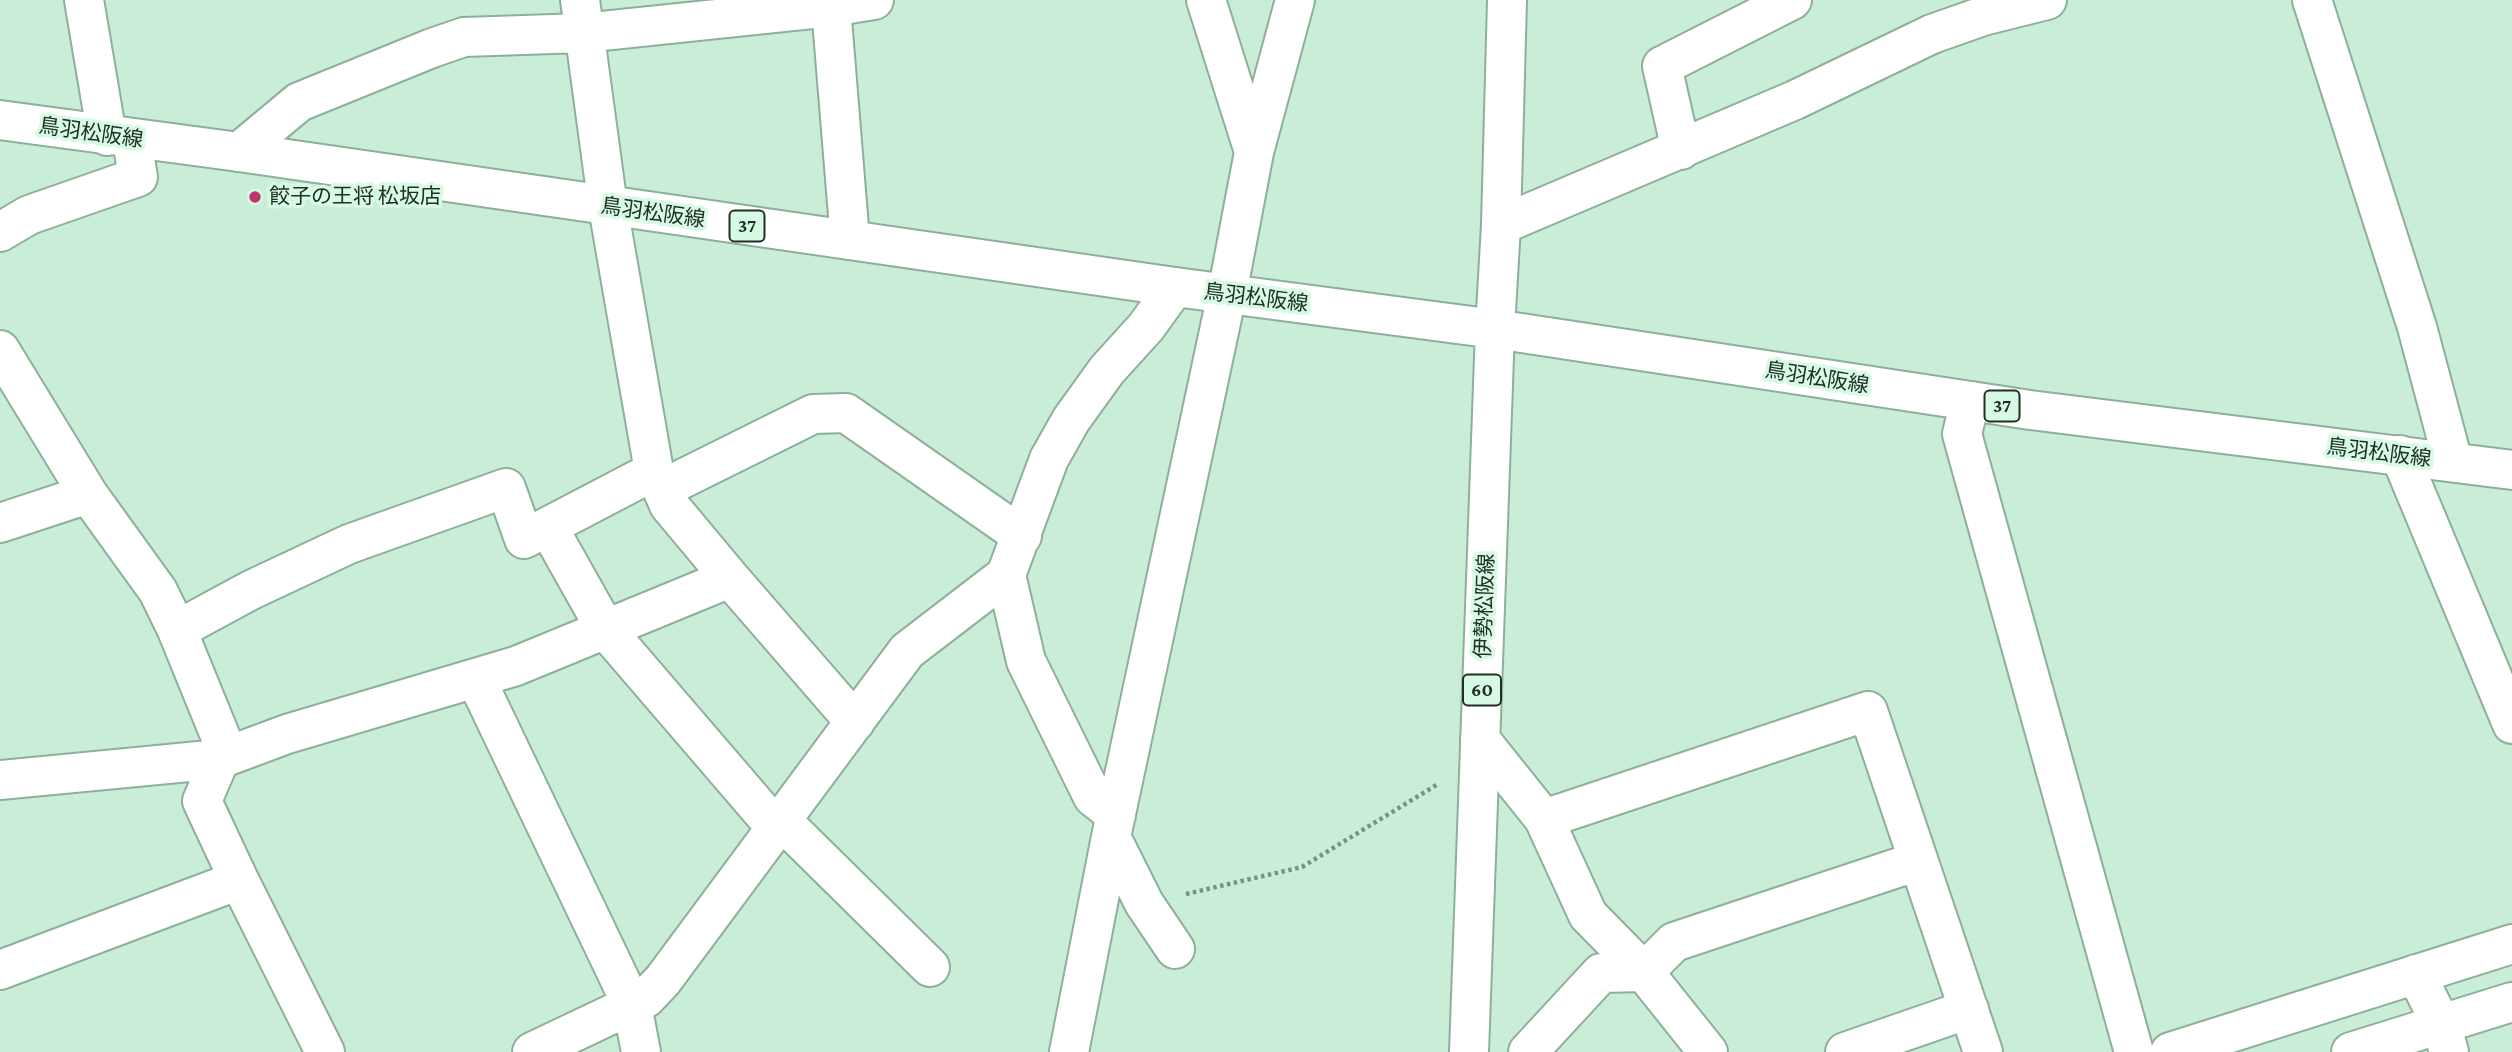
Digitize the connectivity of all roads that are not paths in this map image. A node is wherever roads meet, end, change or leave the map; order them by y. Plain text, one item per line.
1 (84, 0) edge
2 (1206, 0) edge
3 (1295, 0) edge
4 (1507, 0) edge
5 (1791, 0) edge
6 (2047, 0) edge
7 (2312, 0) edge
8 (850, 3) edge
9 (581, 16) edge
10 (0, 120) edge
11 (119, 138) junction
12 (1681, 150) junction
13 (239, 152) junction
14 (1254, 152) junction
15 (608, 207) junction
16 (1502, 225) junction
17 (0, 232) edge
18 (850, 240) junction
19 (1175, 287) junction
20 (1227, 294) junction
21 (1494, 329) junction
22 (0, 350) edge
23 (1970, 401) junction
24 (2400, 455) junction
25 (2453, 462) junction
26 (2512, 470) edge
27 (658, 480) junction
28 (88, 495) junction
29 (0, 523) edge
30 (548, 527) junction
31 (1022, 536) junction
32 (1006, 575) junction
33 (730, 578) junction
34 (177, 630) junction
35 (606, 630) junction
36 (476, 679) junction
37 (855, 722) junction
38 (2512, 724) edge
39 (1479, 749) junction
40 (224, 757) junction
41 (0, 780) edge
42 (1544, 819) junction
43 (779, 825) junction
44 (1114, 826) junction
45 (1919, 861) junction
46 (239, 880) junction
47 (2512, 944) edge
48 (1175, 949) dead end
49 (930, 967) dead end
50 (0, 970) edge
51 (1644, 972) junction
52 (2416, 974) junction
53 (2512, 1002) edge
54 (632, 1005) junction
55 (1969, 1009) junction
56 (2445, 1038) edge
57 (1702, 1050) edge
58 (325, 1052) edge
59 (532, 1052) edge
60 (640, 1052) edge
61 (1069, 1052) edge
62 (1469, 1052) edge
63 (1528, 1052) edge
64 (1845, 1052) edge
65 (1983, 1052) edge
66 (2134, 1052) edge
67 (2170, 1052) edge
68 (2351, 1052) edge

1 - 11 street
2 - 14 street
3 - 14 street
4 - 16 street, 伊勢松阪線
5 - 12 street
6 - 12 street
7 - 25 street
8 - 9 street
8 - 18 street
9 - 13 street
9 - 15 street
10 - 11 street, 鳥羽松阪線 / 37
11 - 13 street, 鳥羽松阪線 / 37
11 - 17 street
12 - 16 street
13 - 15 street, 鳥羽松阪線 / 37
14 - 20 street
15 - 18 street, 鳥羽松阪線 / 37
15 - 27 street
16 - 21 street, 伊勢松阪線
18 - 19 street, 鳥羽松阪線 / 37
19 - 20 street, 鳥羽松阪線 / 37
19 - 31 street
20 - 21 street, 鳥羽松阪線 / 37
20 - 44 street
21 - 23 street, 鳥羽松阪線 / 37
21 - 39 street, 伊勢松阪線 / 60
22 - 28 street
23 - 24 street, 鳥羽松阪線 / 37
23 - 66 street
24 - 25 street, 鳥羽松阪線 / 37
24 - 38 street
25 - 26 street, 鳥羽松阪線 / 37
27 - 30 street
27 - 31 street
27 - 33 street
28 - 29 street
28 - 34 street
30 - 34 street
30 - 35 street
31 - 32 street
32 - 37 street
32 - 44 street
33 - 35 street
33 - 37 street
34 - 40 street
35 - 36 street
35 - 43 street
36 - 40 street
36 - 54 street
37 - 43 street
39 - 42 street
39 - 62 street, 伊勢松阪線 / 60
40 - 41 street
40 - 46 street
42 - 45 street
42 - 51 street
43 - 49 street
43 - 54 street
44 - 48 street
44 - 61 street
45 - 51 street
45 - 55 street
46 - 50 street
46 - 58 street
47 - 52 street
51 - 57 street
51 - 63 street
52 - 56 street
52 - 67 street
53 - 56 street
54 - 59 street
54 - 60 street
55 - 64 street
55 - 65 street
56 - 68 street

